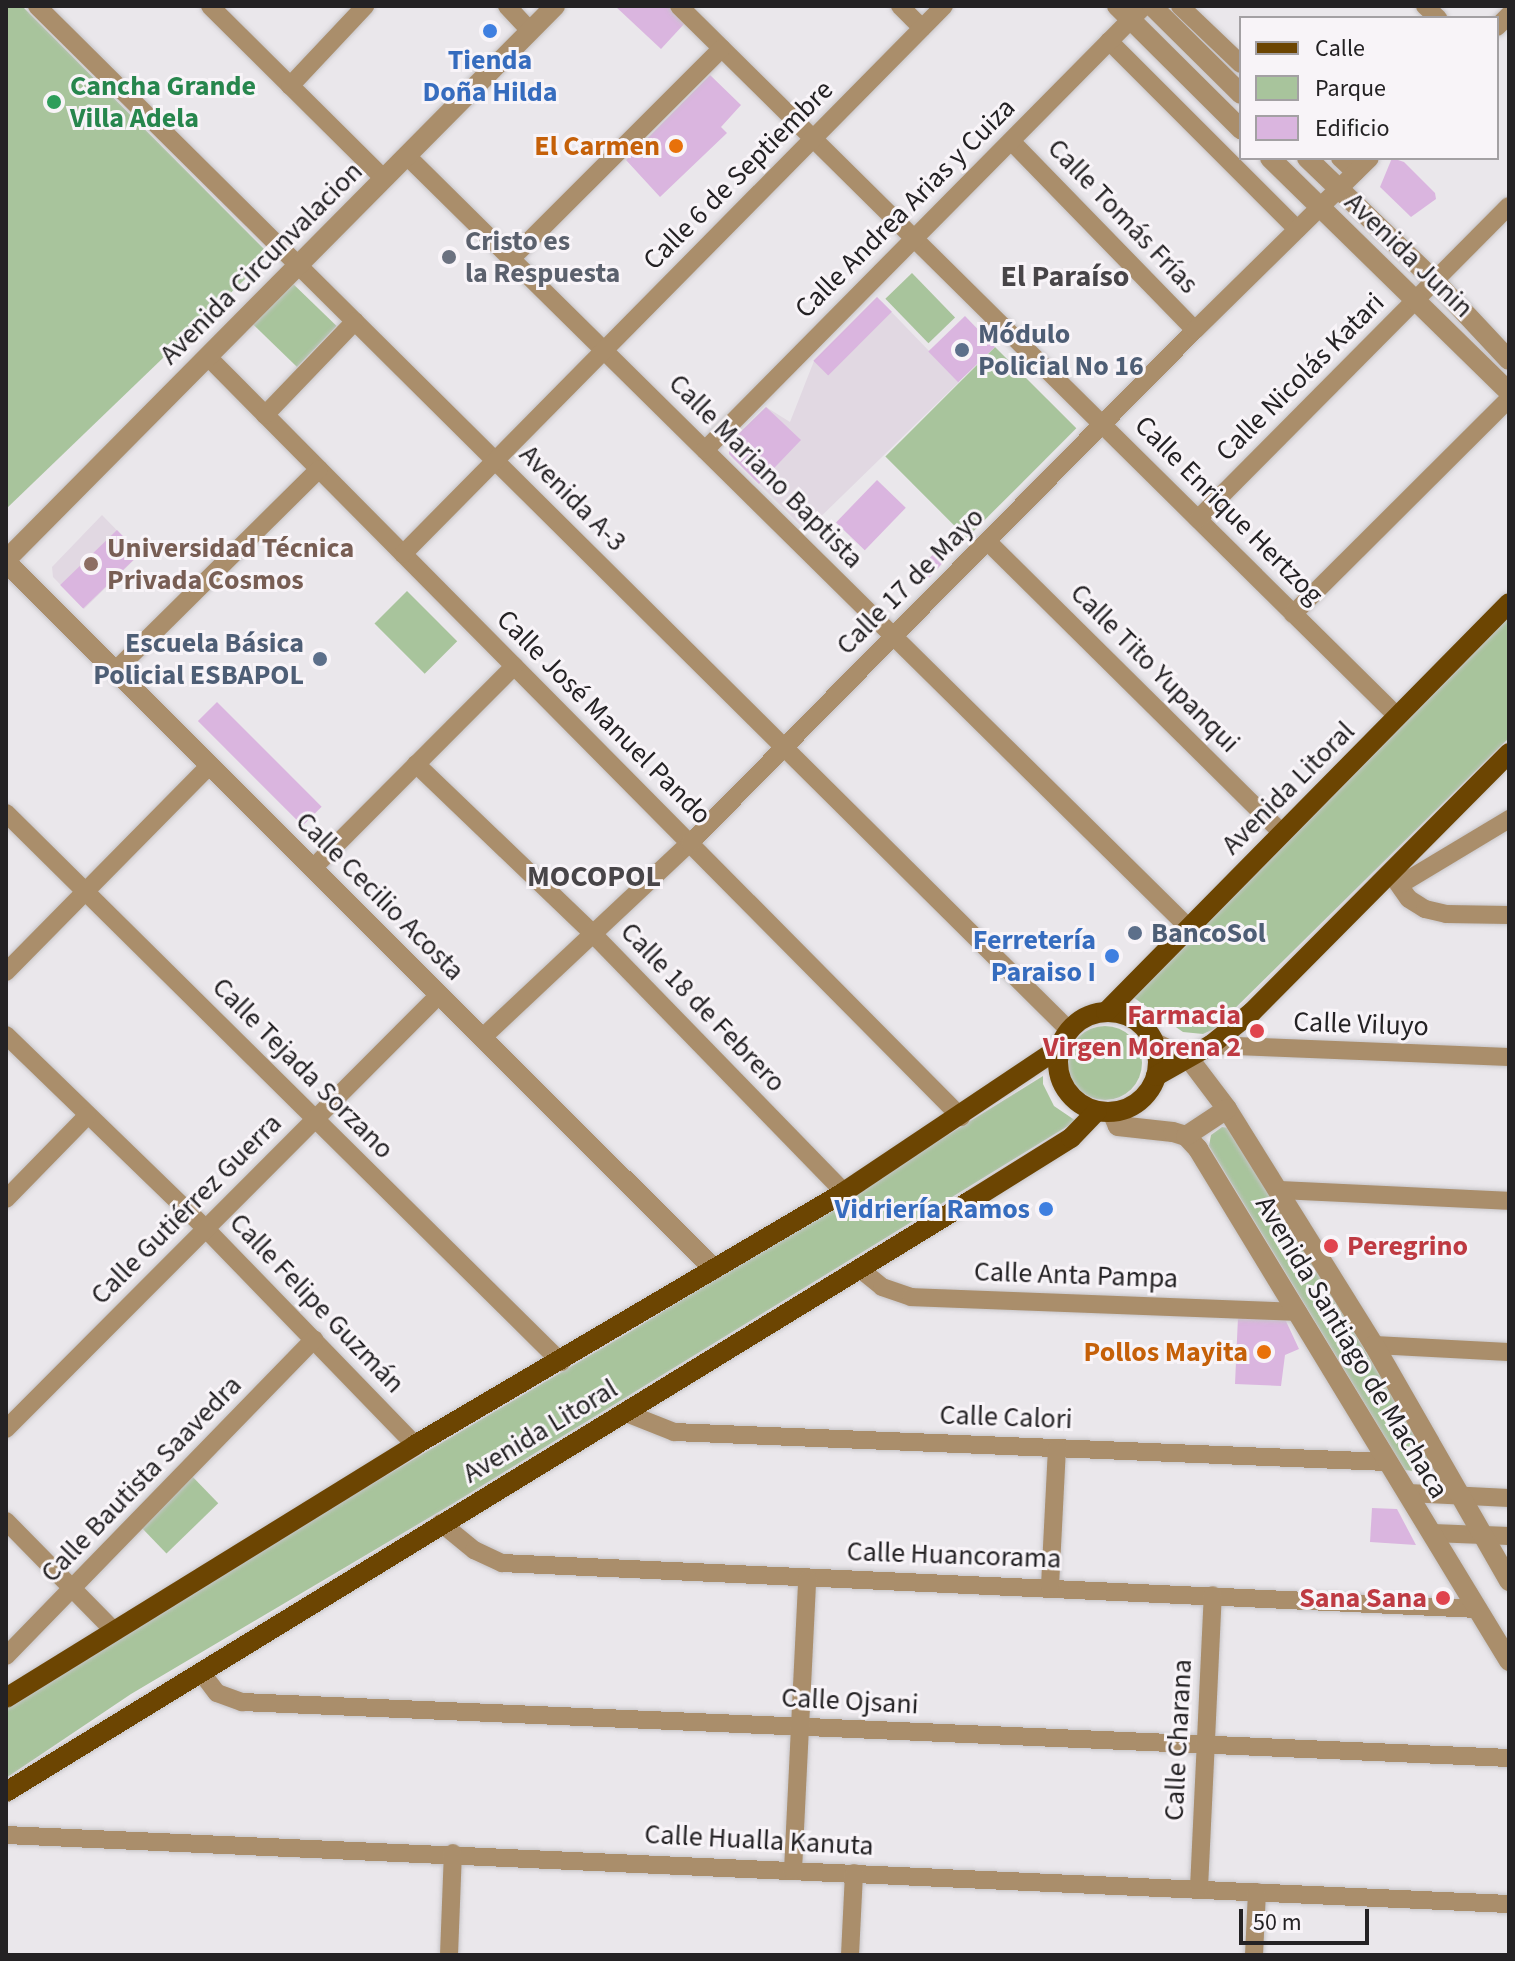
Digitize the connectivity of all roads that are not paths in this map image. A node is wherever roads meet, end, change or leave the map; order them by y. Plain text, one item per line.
1 (37, 6) edge
2 (365, 6) edge
3 (507, 6) edge
4 (555, 6) edge
5 (679, 6) edge
6 (900, 6) edge
7 (944, 6) edge
8 (1152, 6) edge
9 (1180, 6) edge
10 (213, 7) edge
11 (1131, 10) edge
12 (922, 28) junction
13 (530, 31) junction
14 (1109, 41) junction
15 (722, 48) junction
16 (1239, 62) edge
17 (290, 86) junction
18 (1239, 92) edge
19 (1239, 127) edge
20 (813, 139) junction
21 (1012, 142) junction
22 (407, 156) junction
23 (1272, 160) edge
24 (1309, 160) edge
25 (1342, 160) edge
26 (1368, 160) edge
27 (1355, 172) junction
28 (384, 179) junction
29 (1337, 187) junction
30 (1509, 206) edge
31 (1319, 207) junction
32 (1297, 229) junction
33 (913, 237) junction
34 (511, 259) junction
35 (298, 265) junction
36 (1435, 281) junction
37 (1415, 301) junction
38 (355, 321) junction
39 (1195, 330) junction
40 (604, 350) junction
41 (208, 357) junction
42 (1509, 360) edge
43 (1509, 392) edge
44 (1509, 399) edge
45 (265, 415) junction
46 (1103, 425) junction
47 (705, 450) junction
48 (495, 461) junction
49 (319, 469) junction
50 (1198, 519) junction
51 (989, 543) junction
52 (403, 554) junction
53 (6, 561) edge
54 (1509, 603) edge
55 (1293, 614) junction
56 (893, 636) junction
57 (514, 666) junction
58 (115, 671) junction
59 (1397, 716) junction
60 (784, 747) junction
61 (1509, 753) edge
62 (416, 764) junction
63 (210, 765) junction
64 (6, 813) edge
65 (1509, 819) edge
66 (1282, 833) junction
67 (690, 843) junction
68 (313, 868) junction
69 (1396, 880) junction
70 (85, 892) junction
71 (1509, 915) edge
72 (1189, 928) junction
73 (593, 934) junction
74 (6, 972) edge
75 (439, 995) junction
76 (1106, 1012) junction
77 (6, 1035) edge
78 (482, 1038) junction
79 (1066, 1039) junction
80 (1155, 1043) junction
81 (1211, 1045) junction
82 (1509, 1057) edge
83 (1190, 1060) junction
84 (1156, 1076) junction
85 (1227, 1109) junction
86 (1105, 1112) junction
87 (87, 1116) junction
88 (961, 1117) junction
89 (315, 1119) junction
90 (1186, 1136) junction
91 (1278, 1190) junction
92 (844, 1192) junction
93 (6, 1199) edge
94 (1509, 1201) edge
95 (206, 1229) junction
96 (714, 1269) junction
97 (860, 1269) junction
98 (1298, 1312) junction
99 (314, 1339) junction
100 (1374, 1345) junction
101 (1509, 1352) edge
102 (561, 1362) junction
103 (626, 1413) junction
104 (6, 1429) edge
105 (415, 1445) junction
106 (1057, 1448) junction
107 (1387, 1462) junction
108 (1408, 1493) junction
109 (1460, 1496) junction
110 (1509, 1498) edge
111 (6, 1521) edge
112 (441, 1523) junction
113 (1432, 1533) junction
114 (1480, 1534) junction
115 (1509, 1536) edge
116 (807, 1579) junction
117 (1509, 1581) edge
118 (1050, 1586) junction
119 (73, 1589) junction
120 (1213, 1595) junction
121 (1478, 1609) junction
122 (114, 1631) junction
123 (6, 1656) edge
124 (1509, 1661) edge
125 (201, 1672) junction
126 (6, 1698) edge
127 (801, 1727) junction
128 (1206, 1747) junction
129 (1509, 1758) edge
130 (6, 1792) edge
131 (6, 1835) edge
132 (453, 1853) junction
133 (793, 1870) junction
134 (854, 1873) junction
135 (1199, 1888) junction
136 (1257, 1892) junction
137 (1509, 1904) edge
138 (449, 1955) edge
139 (850, 1955) edge
140 (1254, 1955) edge

1 - 35 street, Avenida A-3
2 - 17 street
3 - 13 street
4 - 13 street, Avenida Circunvalacion
5 - 15 street, Calle Enrique Hertzog
6 - 12 street
7 - 12 street, Calle 6 de Septiembre
8 - 18 street
9 - 16 street
10 - 17 street
11 - 14 street, Calle Andrea Arias y Cuiza
11 - 19 street
12 - 20 street, Calle 6 de Septiembre
13 - 22 street, Avenida Circunvalacion
14 - 21 street, Calle Andrea Arias y Cuiza
14 - 32 street
15 - 20 street, Calle Enrique Hertzog
15 - 34 street
17 - 28 street
20 - 33 street, Calle Enrique Hertzog
20 - 40 street, Calle 6 de Septiembre
21 - 33 street, Calle Andrea Arias y Cuiza
21 - 39 street, Calle Tomás Frías
22 - 28 street, Avenida Circunvalacion
22 - 34 street, Calle Mariano Baptista
23 - 31 street, Avenida Junin
24 - 29 street, Avenida Junin
25 - 27 street
26 - 27 street, Calle 17 de Mayo
27 - 29 street, Calle 17 de Mayo
28 - 35 street, Avenida Circunvalacion
29 - 31 street, Calle 17 de Mayo
29 - 36 street, Avenida Junin
30 - 36 street, Calle Nicolás Katari
31 - 32 street, Calle 17 de Mayo
31 - 37 street, Avenida Junin
32 - 39 street, Calle 17 de Mayo
33 - 46 street, Calle Enrique Hertzog
33 - 47 street, Calle Andrea Arias y Cuiza
34 - 40 street, Calle Mariano Baptista
35 - 38 street, Avenida A-3
35 - 41 street, Avenida Circunvalacion
36 - 37 street, Calle Nicolás Katari
36 - 42 street, Avenida Junin
37 - 43 street, Avenida Junin
37 - 50 street, Calle Nicolás Katari
38 - 45 street
38 - 48 street, Avenida A-3
39 - 46 street, Calle 17 de Mayo
40 - 47 street, Calle Mariano Baptista
40 - 48 street, Calle 6 de Septiembre
41 - 45 street, Calle José Manuel Pando
41 - 53 street, Avenida Circunvalacion
44 - 55 street
45 - 49 street, Calle José Manuel Pando
46 - 50 street, Calle Enrique Hertzog
46 - 51 street, Calle 17 de Mayo
47 - 56 street, Calle Mariano Baptista
48 - 52 street, Calle 6 de Septiembre
48 - 60 street, Avenida A-3
49 - 52 street, Calle José Manuel Pando
49 - 58 street
50 - 55 street, Calle Enrique Hertzog
51 - 56 street, Calle 17 de Mayo
51 - 66 street, Calle Tito Yupanqui
52 - 57 street, Calle José Manuel Pando
53 - 58 street, Calle Cecilio Acosta
54 - 59 main road, Avenida Litoral
55 - 59 street, Calle Enrique Hertzog
56 - 60 street, Calle 17 de Mayo
56 - 72 street, Calle Mariano Baptista
57 - 62 street
57 - 67 street, Calle José Manuel Pando
58 - 63 street, Calle Cecilio Acosta
59 - 66 main road, Avenida Litoral
60 - 67 street, Calle 17 de Mayo
60 - 79 street, Avenida A-3
61 - 69 main road
62 - 68 street
62 - 73 street, Calle 18 de Febrero
63 - 68 street, Calle Cecilio Acosta
63 - 70 street
64 - 70 street, Calle Tejada Sorzano
65 - 69 street
66 - 72 main road, Avenida Litoral
67 - 73 street, Calle 17 de Mayo
67 - 88 street, Calle José Manuel Pando
68 - 75 street, Calle Cecilio Acosta
69 - 71 street
69 - 81 main road
70 - 74 street
70 - 89 street, Calle Tejada Sorzano
72 - 76 main road, Avenida Litoral
73 - 78 street, Calle 17 de Mayo
73 - 92 street, Calle 18 de Febrero
75 - 78 street, Calle Cecilio Acosta
75 - 89 street, Calle Gutiérrez Guerra
76 - 79 main road
76 - 80 main road
77 - 87 street, Calle Felipe Guzmán
78 - 96 street, Calle Cecilio Acosta
79 - 86 main road
79 - 88 main road, Avenida Litoral
80 - 83 street, Avenida Santiago de Machaca
80 - 84 main road
81 - 82 street, Calle Viluyo
81 - 83 main road
83 - 84 main road
83 - 85 street, Avenida Santiago de Machaca
84 - 86 main road
85 - 90 street
85 - 91 street, Avenida Santiago de Machaca
86 - 90 street
86 - 97 main road, Avenida Litoral
87 - 93 street
87 - 95 street, Calle Felipe Guzmán
88 - 92 main road, Avenida Litoral
89 - 95 street, Calle Gutiérrez Guerra
89 - 102 street, Calle Tejada Sorzano
90 - 98 street, Avenida Santiago de Machaca
91 - 94 street
91 - 100 street, Avenida Santiago de Machaca
92 - 96 main road, Avenida Litoral
95 - 99 street, Calle Felipe Guzmán
95 - 104 street, Calle Gutiérrez Guerra
96 - 102 main road, Avenida Litoral
97 - 98 street, Calle Anta Pampa
97 - 103 main road, Avenida Litoral
98 - 107 street, Avenida Santiago de Machaca
99 - 105 street, Calle Felipe Guzmán
99 - 119 street, Calle Bautista Saavedra
100 - 101 street
100 - 109 street, Avenida Santiago de Machaca
102 - 105 main road, Avenida Litoral
103 - 106 street, Calle Calori
103 - 112 main road, Avenida Litoral
105 - 122 main road, Avenida Litoral
106 - 107 street, Calle Calori
106 - 118 street
107 - 108 street, Avenida Santiago de Machaca
108 - 109 street
108 - 113 street, Avenida Santiago de Machaca
109 - 110 street
109 - 114 street, Avenida Santiago de Machaca
111 - 119 street
112 - 116 street, Calle Huancorama
112 - 125 main road, Avenida Litoral
113 - 114 street
113 - 121 street, Avenida Santiago de Machaca
114 - 115 street
114 - 117 street, Avenida Santiago de Machaca
116 - 118 street, Calle Huancorama
116 - 127 street
118 - 120 street, Calle Huancorama
119 - 122 street
119 - 123 street, Calle Bautista Saavedra
120 - 121 street, Calle Huancorama
120 - 128 street, Calle Charana
121 - 124 street, Avenida Santiago de Machaca
122 - 126 main road, Avenida Litoral
125 - 127 street, Calle Ojsani
125 - 130 main road, Avenida Litoral
127 - 128 street, Calle Ojsani
127 - 133 street
128 - 129 street, Calle Ojsani
128 - 135 street, Calle Charana
131 - 132 street, Calle Hualla Kanuta
132 - 133 street, Calle Hualla Kanuta
132 - 138 street
133 - 134 street, Calle Hualla Kanuta
134 - 135 street, Calle Hualla Kanuta
134 - 139 street
135 - 136 street, Calle Hualla Kanuta
136 - 137 street, Calle Hualla Kanuta
136 - 140 street

